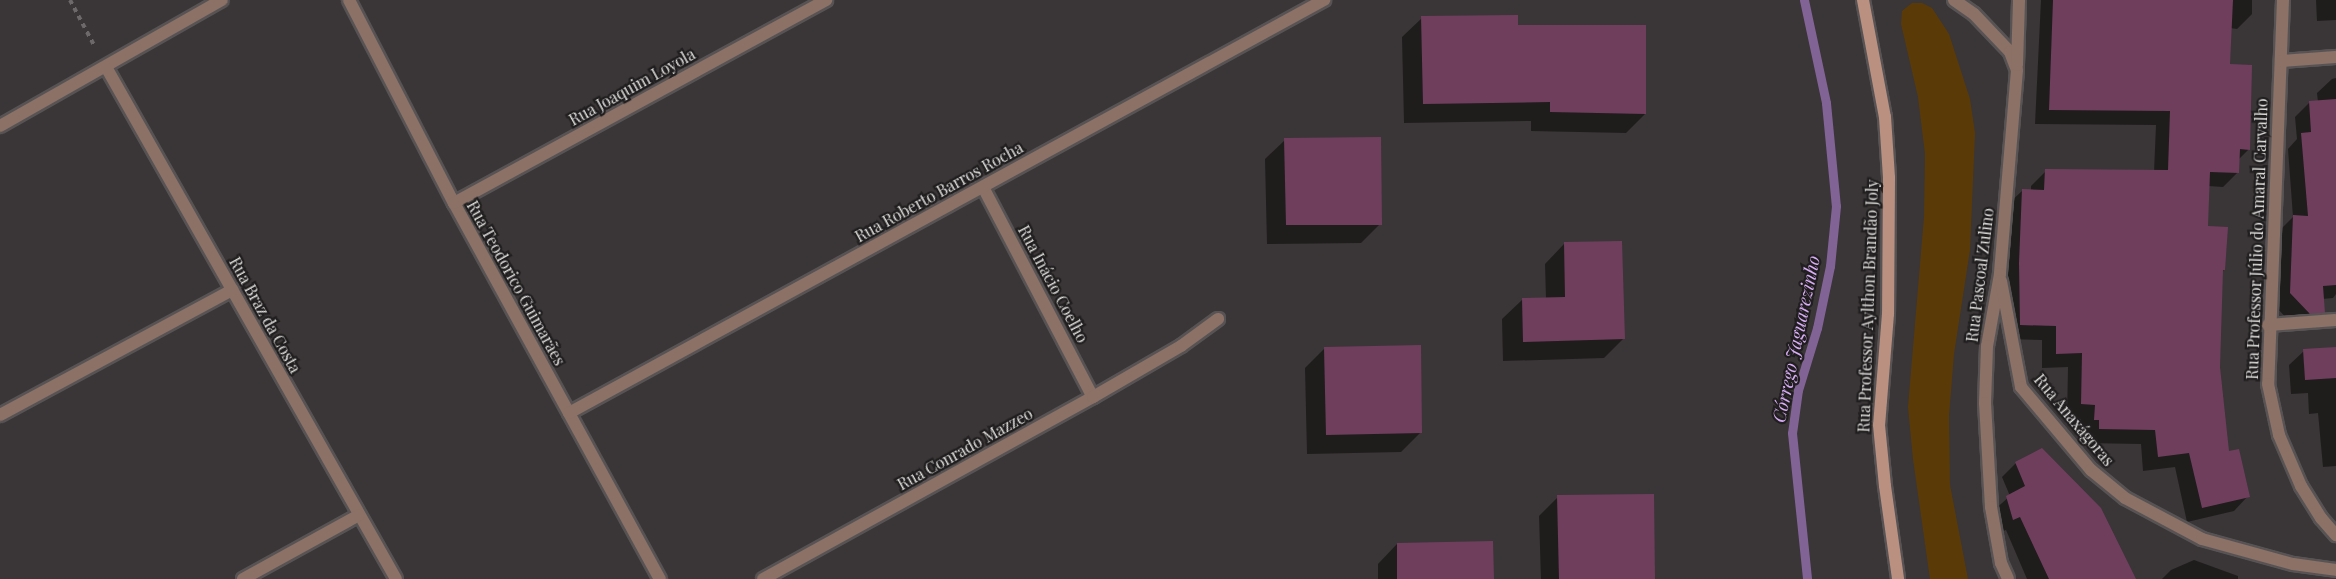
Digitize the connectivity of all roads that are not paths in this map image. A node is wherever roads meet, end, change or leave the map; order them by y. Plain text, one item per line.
1 (349, 0) edge
2 (826, 0) edge
3 (1324, 0) edge
4 (1863, 0) edge
5 (1954, 0) edge
6 (2019, 0) edge
7 (2283, 0) edge
8 (218, 1) edge
9 (2336, 57) edge
10 (2281, 61) junction
11 (106, 67) junction
12 (2017, 70) junction
13 (0, 126) edge
14 (983, 187) junction
15 (454, 203) junction
16 (2000, 274) junction
17 (232, 290) junction
18 (1218, 319) dead end
19 (2336, 320) edge
20 (2268, 325) junction
21 (1093, 398) junction
22 (569, 413) junction
23 (0, 415) edge
24 (359, 515) junction
25 (2336, 534) edge
26 (2336, 570) edge
27 (243, 579) edge
28 (396, 579) edge
29 (660, 579) edge
30 (763, 579) edge
31 (1898, 579) edge
32 (2008, 579) edge

1 - 15 street, Rua Teodorico Guimarães
2 - 15 street, Rua Joaquim Loyola
3 - 14 street, Rua Roberto Barros Rocha
4 - 31 street, Rua Professor Aylthon Brandão Joly
5 - 12 street
6 - 12 street, Rua Pascoal Zulino
7 - 10 street, Rua Professor Júlio do Amaral Carvalho
8 - 11 street
9 - 10 street
10 - 20 street, Rua Professor Júlio do Amaral Carvalho
11 - 13 street
11 - 17 street, Rua Braz da Costa
12 - 16 street, Rua Pascoal Zulino
14 - 21 street, Rua Inácio Coelho
14 - 22 street, Rua Roberto Barros Rocha
15 - 22 street, Rua Teodorico Guimarães
16 - 26 street, Rua Anaxágoras
16 - 32 street, Rua Pascoal Zulino
17 - 23 street
17 - 24 street, Rua Braz da Costa
18 - 21 street, Rua Conrado Mazzeo
19 - 20 street
20 - 25 street, Rua Professor Júlio do Amaral Carvalho
21 - 30 street, Rua Conrado Mazzeo
22 - 29 street, Rua Teodorico Guimarães
24 - 27 street
24 - 28 street, Rua Braz da Costa

